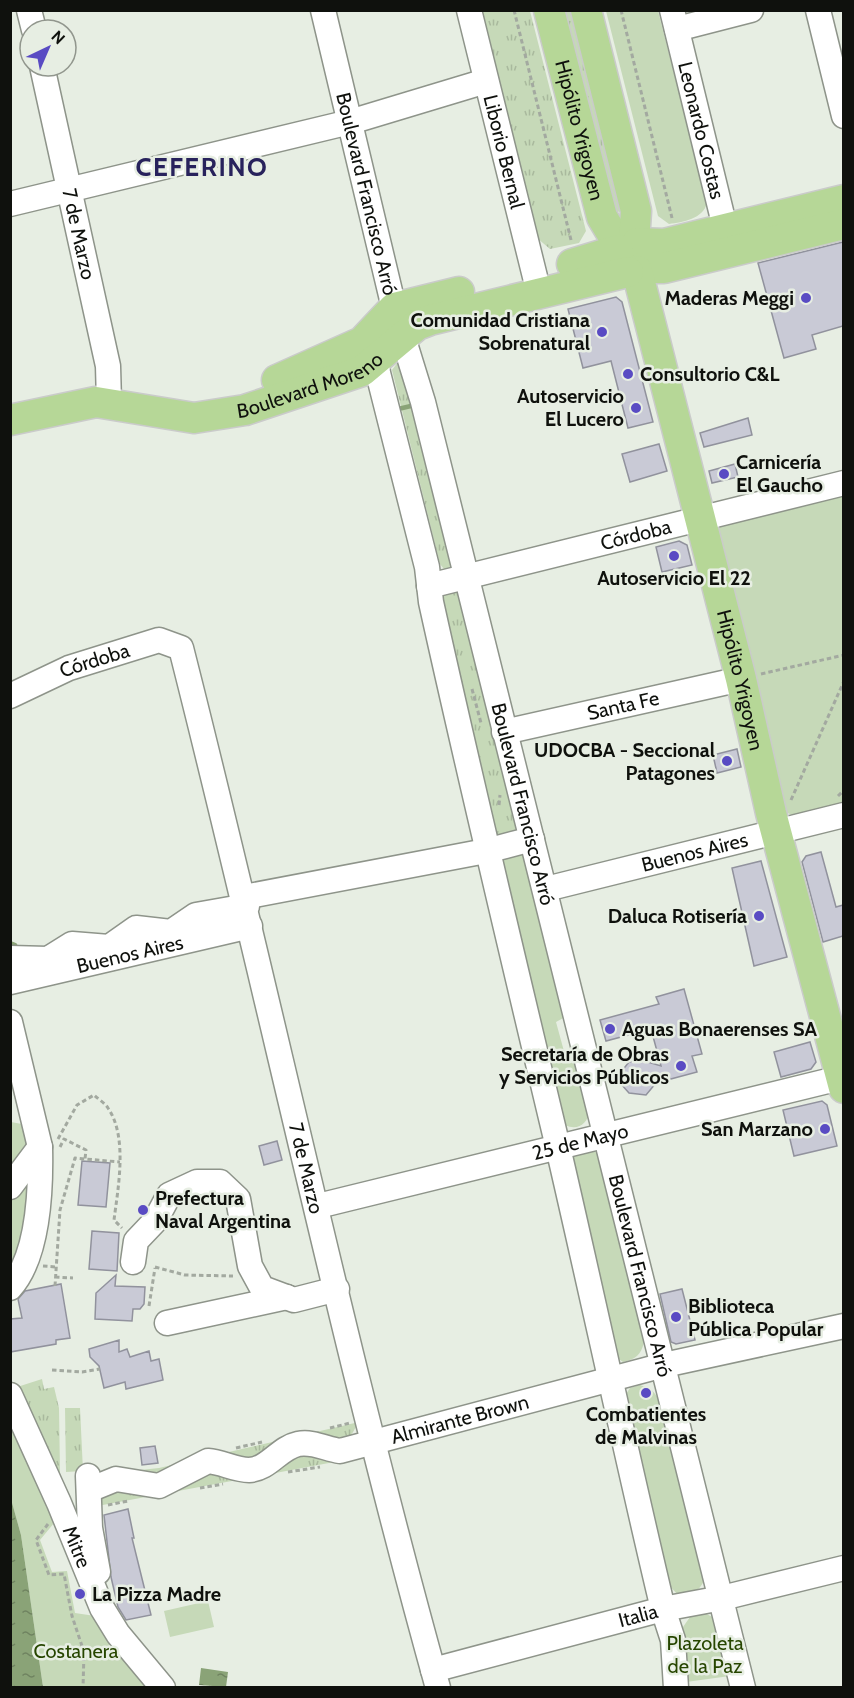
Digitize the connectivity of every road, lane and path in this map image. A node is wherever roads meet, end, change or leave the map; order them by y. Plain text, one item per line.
1 (323, 10) edge
2 (469, 10) edge
3 (514, 10) edge
4 (549, 10) edge
5 (586, 10) edge
6 (621, 10) edge
7 (751, 10) edge
8 (818, 10) edge
9 (674, 20) edge
10 (45, 78) edge
11 (486, 81) junction
12 (843, 116) edge
13 (350, 122) junction
14 (70, 189) junction
15 (843, 200) edge
16 (10, 204) edge
17 (843, 224) edge
18 (678, 241) junction
19 (728, 241) junction
20 (631, 256) junction
21 (577, 262) junction
22 (537, 283) junction
23 (391, 324) junction
24 (375, 361) junction
25 (110, 394) junction
26 (10, 402) edge
27 (10, 420) edge
28 (843, 483) edge
29 (702, 519) junction
30 (466, 576) junction
31 (429, 586) junction
32 (181, 648) joint
33 (843, 655) edge
34 (741, 679) junction
35 (843, 681) edge
36 (10, 696) edge
37 (504, 732) junction
38 (501, 789) dead end
39 (790, 801) dead end
40 (499, 805) junction
41 (505, 805) dead end
42 (493, 809) dead end
43 (843, 815) edge
44 (776, 833) junction
45 (532, 839) junction
46 (486, 851) junction
47 (546, 889) junction
48 (247, 910) junction
49 (10, 958) edge
50 (10, 982) edge
51 (10, 1022) edge
52 (843, 1081) edge
53 (605, 1134) junction
54 (557, 1146) junction
55 (51, 1147) junction
56 (85, 1159) junction
57 (121, 1162) junction
58 (10, 1187) edge
59 (318, 1206) junction
60 (141, 1257) junction
61 (38, 1266) dead end
62 (56, 1267) junction
63 (255, 1274) junction
64 (55, 1277) junction
65 (73, 1278) dead end
66 (55, 1286) dead end
67 (10, 1288) edge
68 (337, 1289) junction
69 (287, 1297) junction
70 (149, 1306) dead end
71 (167, 1323) dead end
72 (843, 1326) edge
73 (664, 1365) junction
74 (100, 1369) dead end
75 (52, 1370) dead end
76 (609, 1380) junction
77 (10, 1395) edge
78 (374, 1441) junction
79 (54, 1516) dead end
80 (843, 1568) edge
81 (722, 1598) junction
82 (102, 1608) junction
83 (663, 1609) junction
84 (430, 1682) edge
85 (163, 1687) edge
86 (84, 1688) edge
87 (676, 1688) edge
88 (743, 1688) edge

1 - 13 street, Boulevard Francisco Arró
2 - 11 street, Liborio Bernal
3 - 21 path
4 - 20 main road, Hipólito Yrigoyen
5 - 20 main road, Hipólito Yrigoyen
6 - 18 path
7 - 9 street
8 - 12 street
9 - 19 street, Leonardo Costas
10 - 14 street, 7 de Marzo
11 - 13 street
11 - 22 street, Liborio Bernal
13 - 14 street
13 - 23 street, Boulevard Francisco Arró
14 - 16 street
14 - 25 street, 7 de Marzo
15 - 19 main road, Boulevard Moreno
17 - 19 main road, Boulevard Moreno
18 - 19 main road, Boulevard Moreno
18 - 20 main road, Boulevard Moreno
19 - 20 main road, Boulevard Moreno
20 - 21 main road, Boulevard Moreno
20 - 22 main road, Boulevard Moreno
20 - 29 main road, Hipólito Yrigoyen
21 - 22 main road, Boulevard Moreno
22 - 23 main road, Boulevard Moreno
23 - 24 main road, Boulevard Moreno
23 - 25 main road, Boulevard Moreno
23 - 30 street, Boulevard Francisco Arró
24 - 25 main road, Boulevard Moreno
24 - 31 street
25 - 26 main road, Boulevard Moreno
25 - 27 main road, Boulevard Moreno
28 - 29 street, Córdoba
29 - 30 street, Córdoba
29 - 34 main road, Hipólito Yrigoyen
30 - 31 street, Córdoba
30 - 37 street, Boulevard Francisco Arró
31 - 46 street
32 - 36 street, Córdoba
32 - 48 street, 7 de Marzo
33 - 34 path
34 - 37 street, Santa Fe
34 - 44 main road, Hipólito Yrigoyen
35 - 39 path
37 - 45 street, Boulevard Francisco Arró
38 - 40 path
40 - 41 path
40 - 42 path
43 - 44 street, Buenos Aires
44 - 47 street, Buenos Aires
44 - 52 main road, Hipólito Yrigoyen
45 - 46 street, Buenos Aires
45 - 47 street, Boulevard Francisco Arró
46 - 48 street, Buenos Aires
46 - 54 street
47 - 53 street, Boulevard Francisco Arró
48 - 49 street, Buenos Aires
48 - 50 street, Buenos Aires
48 - 59 street, 7 de Marzo
51 - 55 street
52 - 53 street, 25 de Mayo
53 - 54 street, 25 de Mayo
53 - 73 street, Boulevard Francisco Arró
54 - 59 street, 25 de Mayo
54 - 76 street
55 - 56 path
55 - 57 path
55 - 58 street
55 - 67 street
56 - 57 path
56 - 62 path
57 - 60 path
59 - 68 street, 7 de Marzo
60 - 63 path
60 - 63 street
60 - 70 path
61 - 62 path
62 - 64 path
63 - 69 street
64 - 65 path
64 - 66 path
68 - 69 street
68 - 78 street, 7 de Marzo
69 - 71 street
72 - 73 street, Almirante Brown
73 - 76 street, Almirante Brown
73 - 81 street, Boulevard Francisco Arró
74 - 75 path
76 - 78 street, Almirante Brown
76 - 83 street
77 - 82 street, Mitre
78 - 82 street, Almirante Brown
78 - 84 street, 7 de Marzo
79 - 86 path
80 - 81 street, Italia
81 - 83 street, Italia
81 - 88 street, Boulevard Francisco Arró
82 - 85 street, Mitre
83 - 84 street, Italia
83 - 87 street

